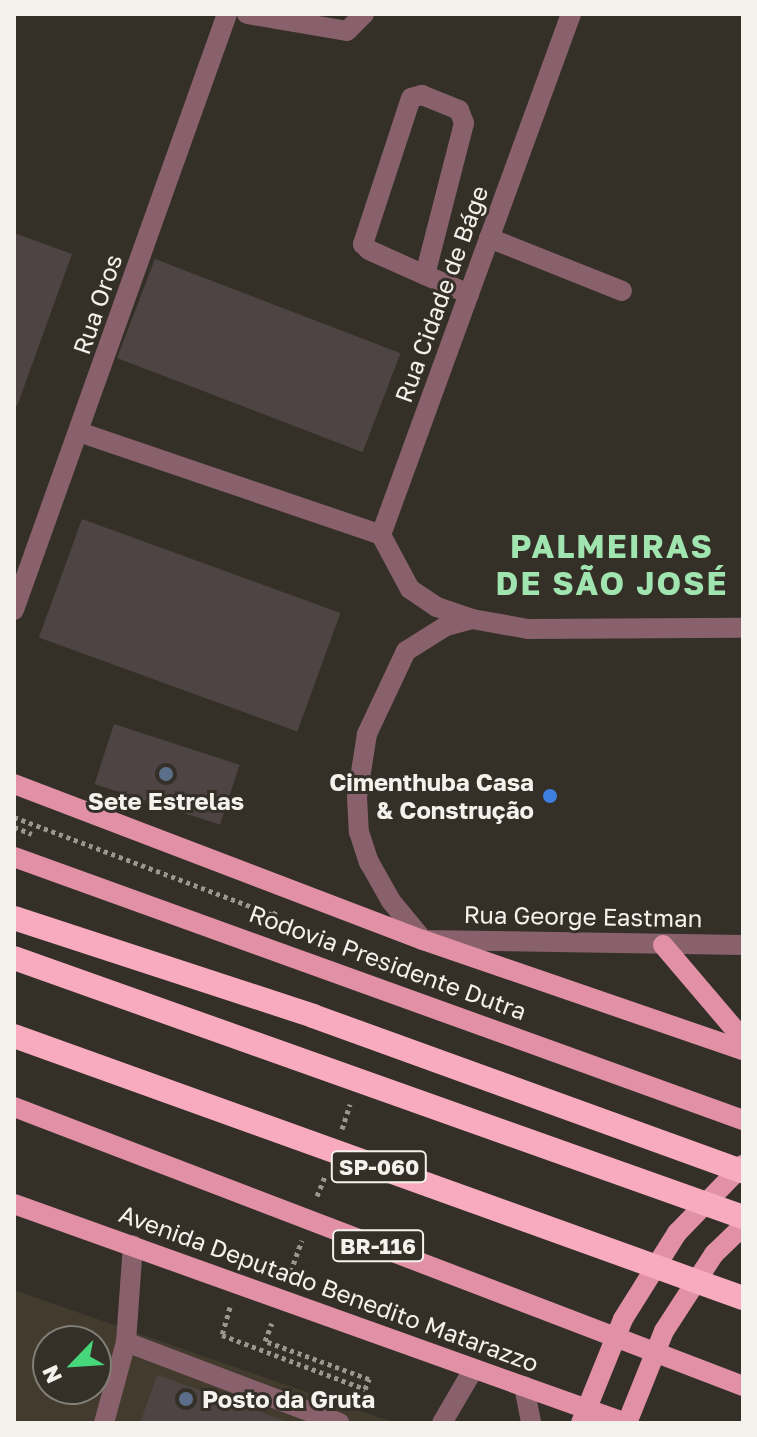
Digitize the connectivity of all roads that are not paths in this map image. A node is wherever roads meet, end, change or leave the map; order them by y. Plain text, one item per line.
1 (227, 14) edge
2 (247, 14) edge
3 (364, 14) edge
4 (571, 14) edge
5 (489, 238) junction
6 (425, 275) junction
7 (622, 291) dead end
8 (469, 294) junction
9 (79, 432) junction
10 (381, 535) junction
11 (14, 610) edge
12 (472, 619) junction
13 (743, 628) edge
14 (14, 784) edge
15 (14, 857) edge
16 (14, 918) edge
17 (423, 940) junction
18 (663, 945) junction
19 (743, 945) edge
20 (14, 958) edge
21 (14, 1036) edge
22 (743, 1039) edge
23 (743, 1050) edge
24 (14, 1107) edge
25 (743, 1120) edge
26 (743, 1165) edge
27 (743, 1172) edge
28 (14, 1204) edge
29 (743, 1217) edge
30 (743, 1226) edge
31 (133, 1245) junction
32 (743, 1298) edge
33 (126, 1342) junction
34 (473, 1370) junction
35 (524, 1386) junction
36 (743, 1386) edge
37 (585, 1416) edge
38 (104, 1423) edge
39 (339, 1423) edge
40 (442, 1423) edge
41 (531, 1423) edge
42 (612, 1423) edge
43 (626, 1423) edge

1 - 9 street, Rua Oros
2 - 3 street
4 - 5 street, Rua Cidade de Báge
5 - 7 street
5 - 8 street, Rua Cidade de Báge
6 - 6 street
6 - 8 street
8 - 10 street, Rua Cidade de Báge
9 - 10 street
9 - 11 street, Rua Oros
10 - 12 street
12 - 13 street
12 - 17 street
14 - 17 main road
15 - 25 main road, Rodovia Presidente Dutra
16 - 27 highway
17 - 18 street, Rua George Eastman
17 - 23 main road
18 - 19 street, Rua George Eastman
18 - 22 main road
20 - 29 highway
21 - 32 highway, SP-060
24 - 36 main road, BR-116
26 - 37 main road
28 - 31 main road, Avenida Deputado Benedito Matarazzo
30 - 43 main road
31 - 33 street
31 - 34 main road, Avenida Deputado Benedito Matarazzo
33 - 38 street
33 - 39 street
34 - 35 main road, Avenida Deputado Benedito Matarazzo
34 - 40 street
35 - 37 main road, Avenida Deputado Benedito Matarazzo
35 - 41 street
37 - 42 main road
37 - 43 main road, Avenida Deputado Benedito Matarazzo

